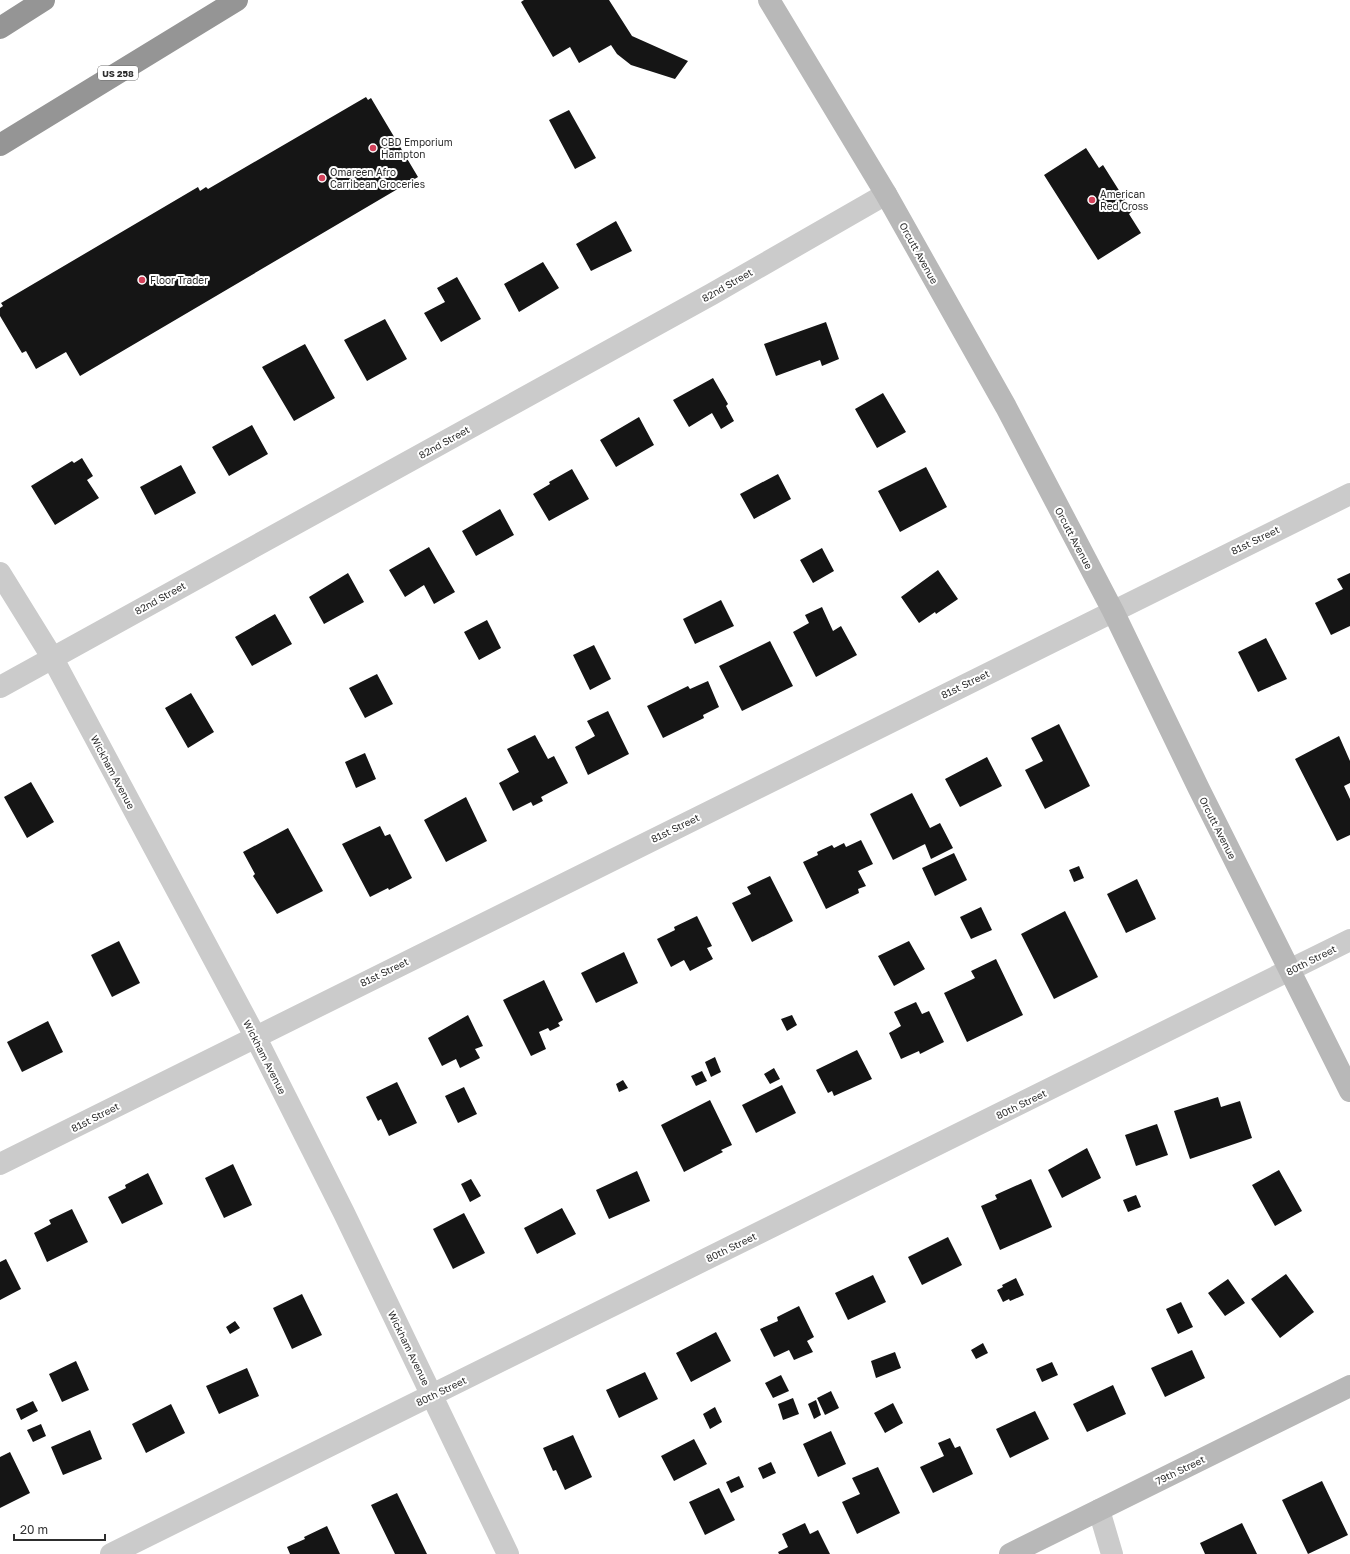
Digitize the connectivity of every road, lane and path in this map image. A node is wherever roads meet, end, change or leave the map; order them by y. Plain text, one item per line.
1 (44, 0) edge
2 (237, 0) edge
3 (769, 0) edge
4 (0, 28) edge
5 (0, 145) edge
6 (886, 194) junction
7 (1350, 494) edge
8 (0, 573) edge
9 (1113, 611) junction
10 (52, 657) junction
11 (0, 686) edge
12 (1350, 940) edge
13 (1291, 970) junction
14 (255, 1036) junction
15 (1350, 1091) edge
16 (0, 1164) edge
17 (1350, 1386) edge
18 (432, 1395) junction
19 (1099, 1510) junction
20 (111, 1554) edge
21 (508, 1554) edge
22 (1010, 1554) edge
23 (1112, 1554) edge

1 - 4 highway
2 - 5 highway, US 258
3 - 6 street, Orcutt Avenue
6 - 9 street, Orcutt Avenue
6 - 10 street, 82nd Street
7 - 9 street, 81st Street
8 - 10 street, Wickham Avenue
9 - 13 street, Orcutt Avenue
9 - 14 street, 81st Street
10 - 11 street, 82nd Street
10 - 14 street, Wickham Avenue
12 - 13 street, 80th Street
13 - 15 street, Orcutt Avenue
13 - 18 street, 80th Street
14 - 16 street, 81st Street
14 - 18 street, Wickham Avenue
17 - 19 street, 79th Street
18 - 20 street, 80th Street
18 - 21 street, Wickham Avenue
19 - 22 street, 79th Street
19 - 23 street

